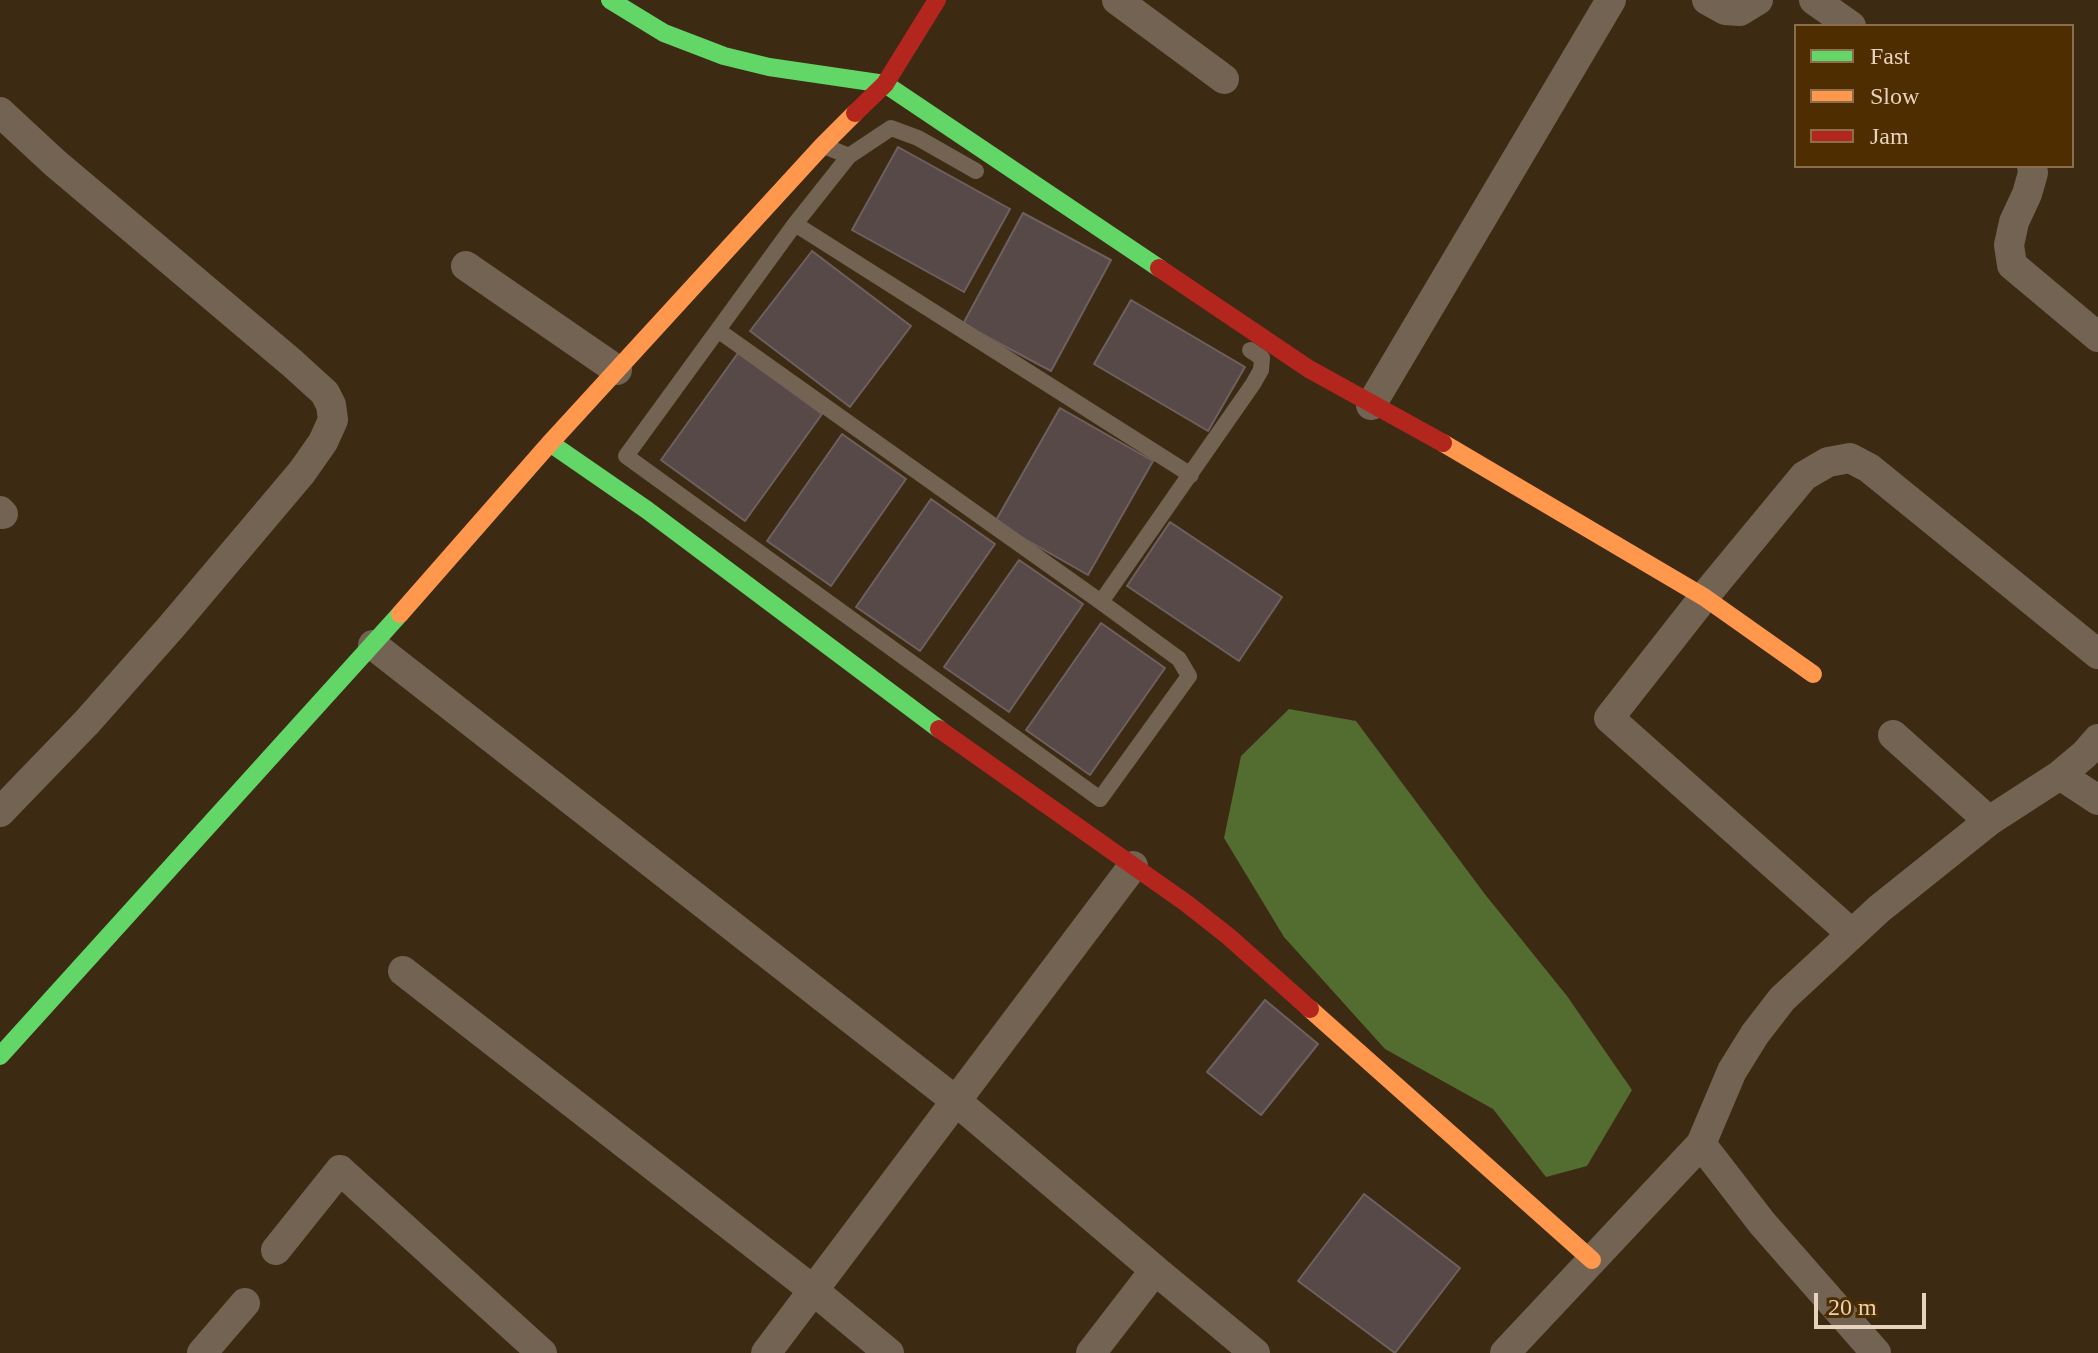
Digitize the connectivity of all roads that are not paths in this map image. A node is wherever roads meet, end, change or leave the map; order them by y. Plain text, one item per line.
1 (610, 0) edge
2 (937, 0) edge
3 (1117, 0) edge
4 (1611, 0) edge
5 (1707, 0) edge
6 (1758, 0) edge
7 (1814, 0) edge
8 (1848, 24) edge
9 (1224, 79) dead end
10 (885, 84) junction
11 (0, 112) edge
12 (823, 145) junction
13 (849, 156) junction
14 (2032, 168) edge
15 (991, 181) dead end
16 (795, 224) junction
17 (466, 266) dead end
18 (719, 331) junction
19 (2098, 337) edge
20 (1236, 341) dead end
21 (617, 370) junction
22 (1371, 405) junction
23 (550, 443) junction
24 (1191, 475) junction
25 (1704, 597) junction
26 (1101, 602) junction
27 (373, 645) junction
28 (2098, 654) edge
29 (1813, 674) dead end
30 (1893, 735) dead end
31 (2098, 739) edge
32 (2060, 775) junction
33 (2098, 800) edge
34 (0, 812) edge
35 (1989, 821) junction
36 (1133, 866) junction
37 (1852, 934) junction
38 (403, 971) dead end
39 (0, 1056) edge
40 (956, 1101) junction
41 (1701, 1144) junction
42 (276, 1250) dead end
43 (1592, 1260) junction
44 (1155, 1270) junction
45 (813, 1290) junction
46 (245, 1303) dead end
47 (202, 1353) edge
48 (542, 1353) edge
49 (766, 1353) edge
50 (889, 1353) edge
51 (1091, 1353) edge
52 (1255, 1353) edge
53 (1505, 1353) edge
54 (1876, 1353) edge

1 - 10 street
2 - 10 street
3 - 9 street
4 - 22 street
5 - 6 street
7 - 8 street
10 - 12 street
10 - 22 street
11 - 34 street
12 - 13 lane
12 - 21 street
13 - 15 lane
13 - 16 lane
14 - 19 street
16 - 18 lane
16 - 24 lane
17 - 21 street
18 - 26 lane
18 - 26 lane
20 - 24 lane
21 - 23 street
22 - 25 street
23 - 27 street
23 - 36 street
24 - 26 lane
25 - 28 street
25 - 29 street
25 - 37 street
27 - 39 street
27 - 40 street
30 - 35 street
31 - 32 street
32 - 33 street
32 - 35 street
35 - 37 street
36 - 40 street
36 - 43 street
37 - 41 street
38 - 45 street
40 - 44 street
40 - 45 street
41 - 43 street
41 - 54 street
42 - 48 street
43 - 53 street
44 - 51 street
44 - 52 street
45 - 49 street
45 - 50 street
46 - 47 street

